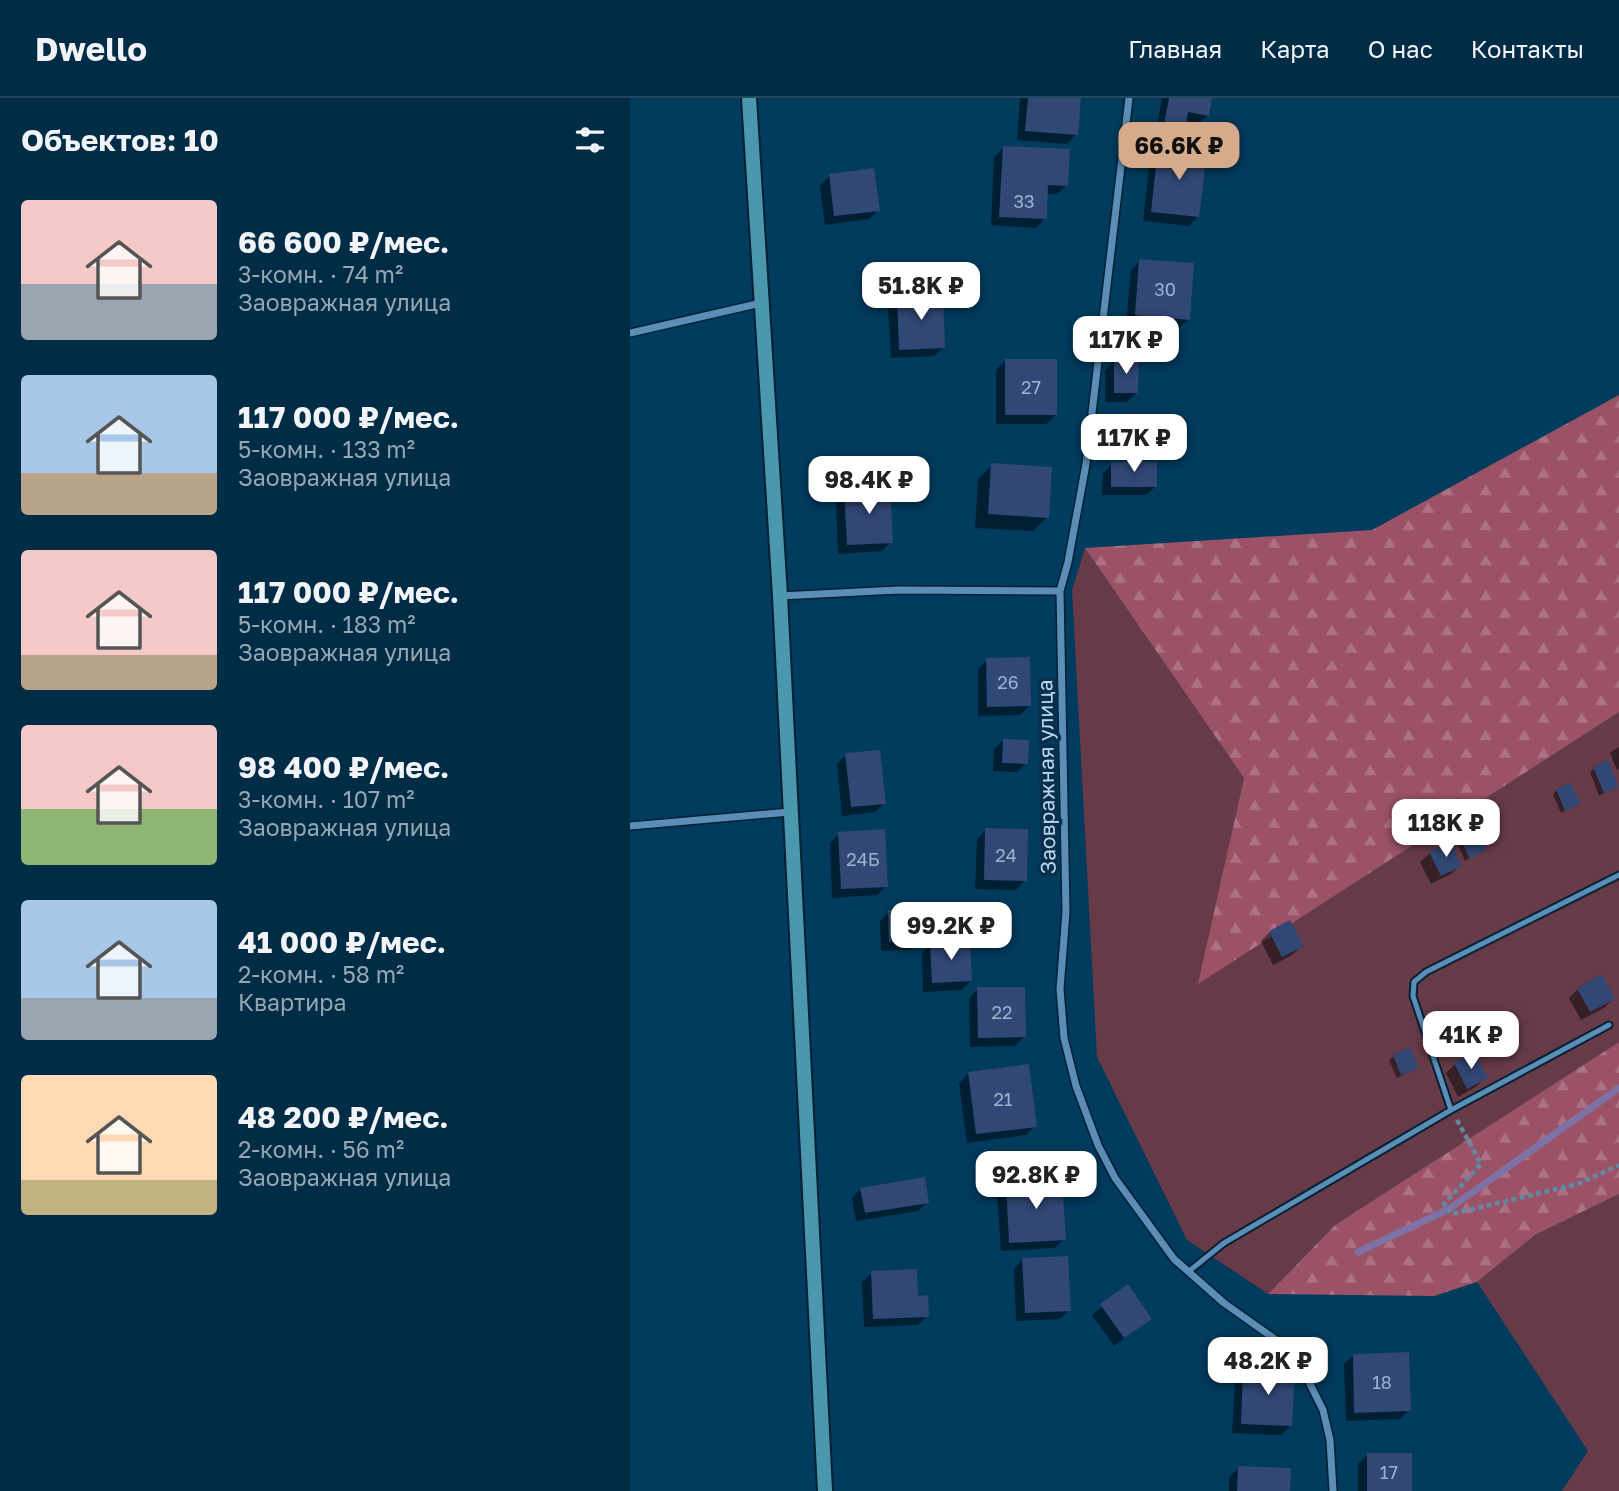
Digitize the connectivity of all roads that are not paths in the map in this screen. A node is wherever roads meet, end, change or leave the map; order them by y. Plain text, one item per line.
1 (749, 98) edge
2 (1129, 98) edge
3 (761, 303) junction
4 (630, 333) edge
5 (1060, 591) junction
6 (780, 596) junction
7 (790, 812) junction
8 (630, 826) edge
9 (1619, 875) edge
10 (1609, 1025) dead end
11 (1451, 1110) junction
12 (1188, 1272) junction
13 (825, 1491) edge
14 (1333, 1491) edge

1 - 3 street
2 - 5 street, Заовражная улица
3 - 4 street
3 - 6 street
5 - 6 street
5 - 12 street, Заовражная улица
6 - 7 street
7 - 8 street
7 - 13 street
9 - 11 lane
10 - 11 lane
11 - 12 lane
12 - 14 street, Заовражная улица

